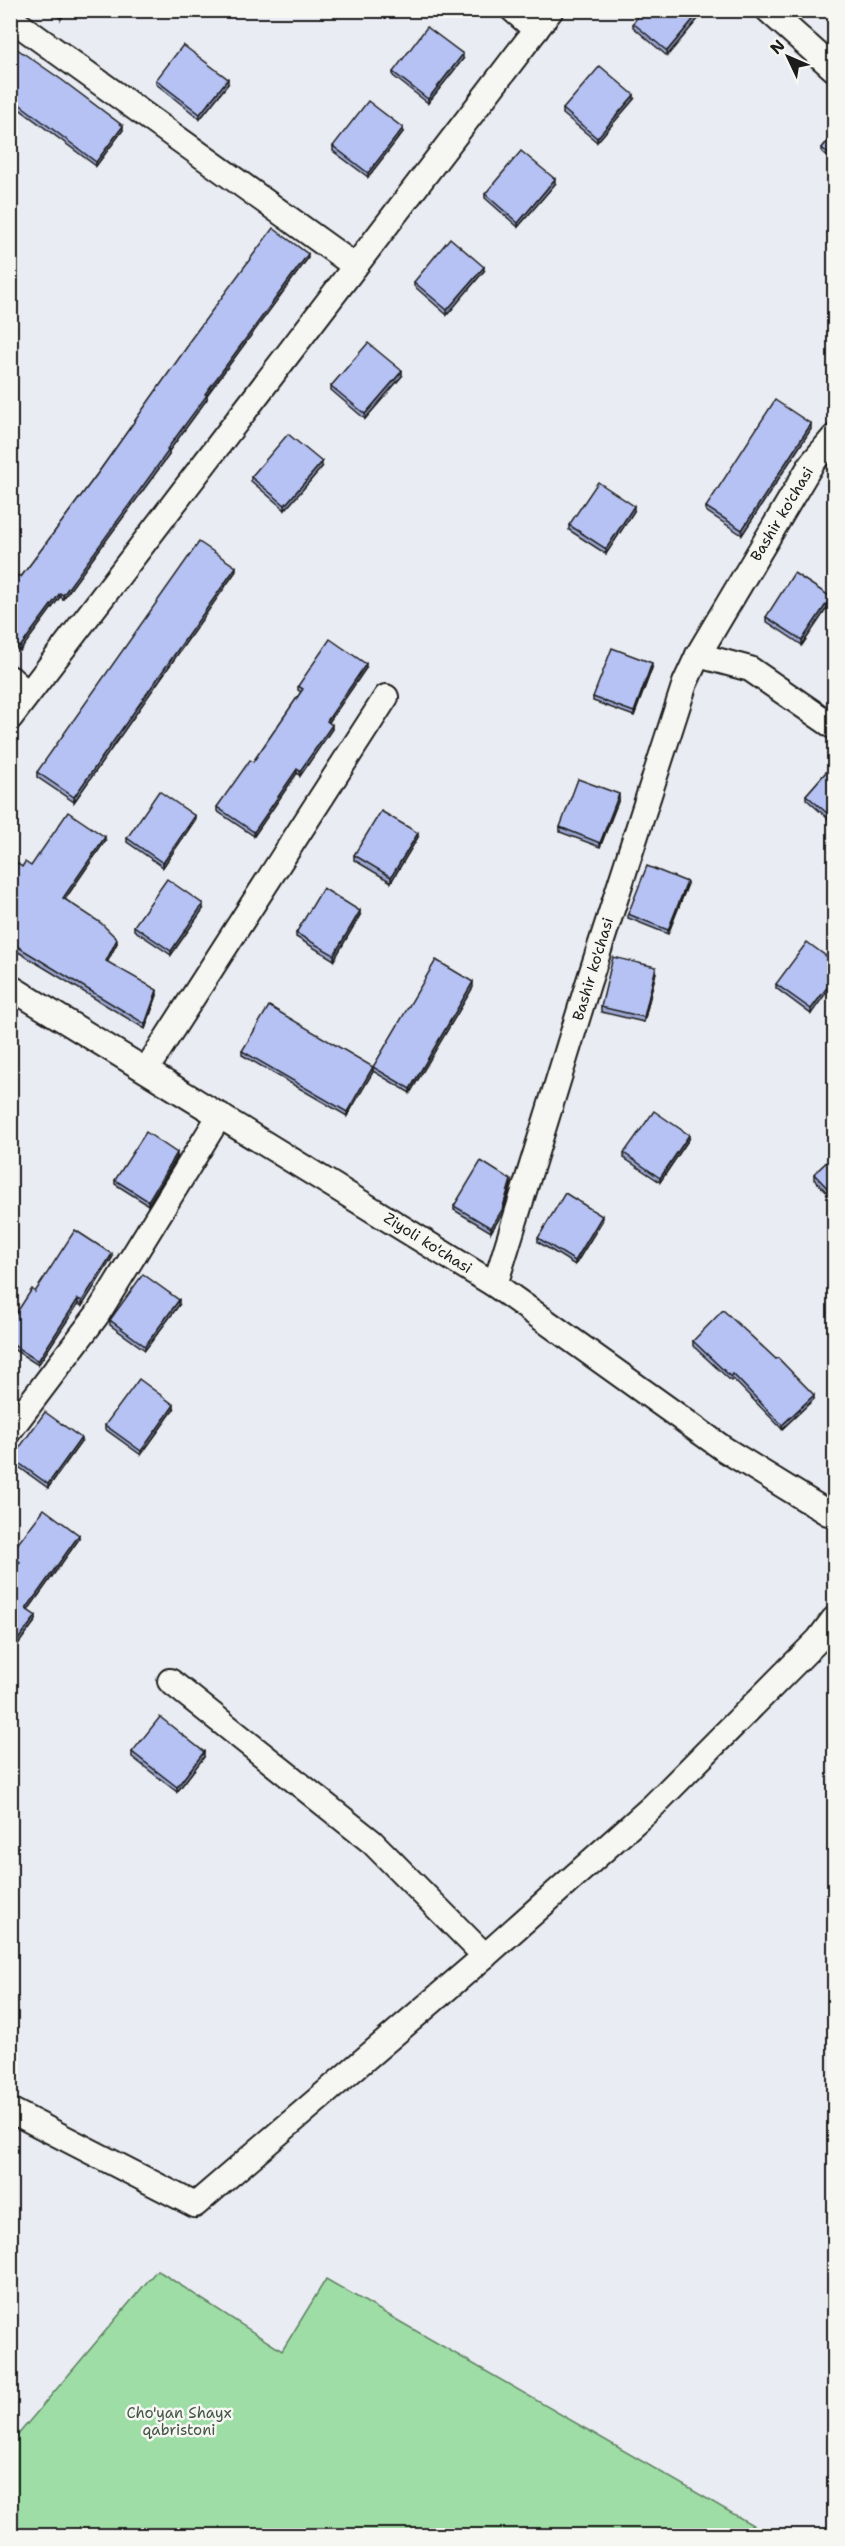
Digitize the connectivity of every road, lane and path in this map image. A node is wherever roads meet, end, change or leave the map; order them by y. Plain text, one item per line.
1 (513, 10) edge
2 (551, 10) edge
3 (768, 10) edge
4 (10, 18) edge
5 (536, 30) junction
6 (834, 69) edge
7 (355, 267) junction
8 (834, 437) edge
9 (698, 655) junction
10 (10, 678) edge
11 (28, 694) junction
12 (387, 697) dead end
13 (10, 718) edge
14 (834, 727) edge
15 (10, 987) edge
16 (146, 1070) junction
17 (220, 1115) junction
18 (495, 1285) junction
19 (10, 1430) edge
20 (834, 1514) edge
21 (834, 1619) edge
22 (170, 1681) dead end
23 (485, 1956) junction
24 (10, 2110) edge

1 - 5 street
2 - 5 street
3 - 6 street
4 - 7 street
5 - 7 street
7 - 11 street
8 - 9 street, Bashir ko'chasi
9 - 14 street
9 - 18 street, Bashir ko'chasi
10 - 11 street
11 - 13 street
12 - 16 street
15 - 16 street, Ziyoli ko'chasi
16 - 17 street, Ziyoli ko'chasi
17 - 18 street, Ziyoli ko'chasi
17 - 19 street
18 - 20 street, Ziyoli ko'chasi
21 - 23 street
22 - 23 street
23 - 24 street

